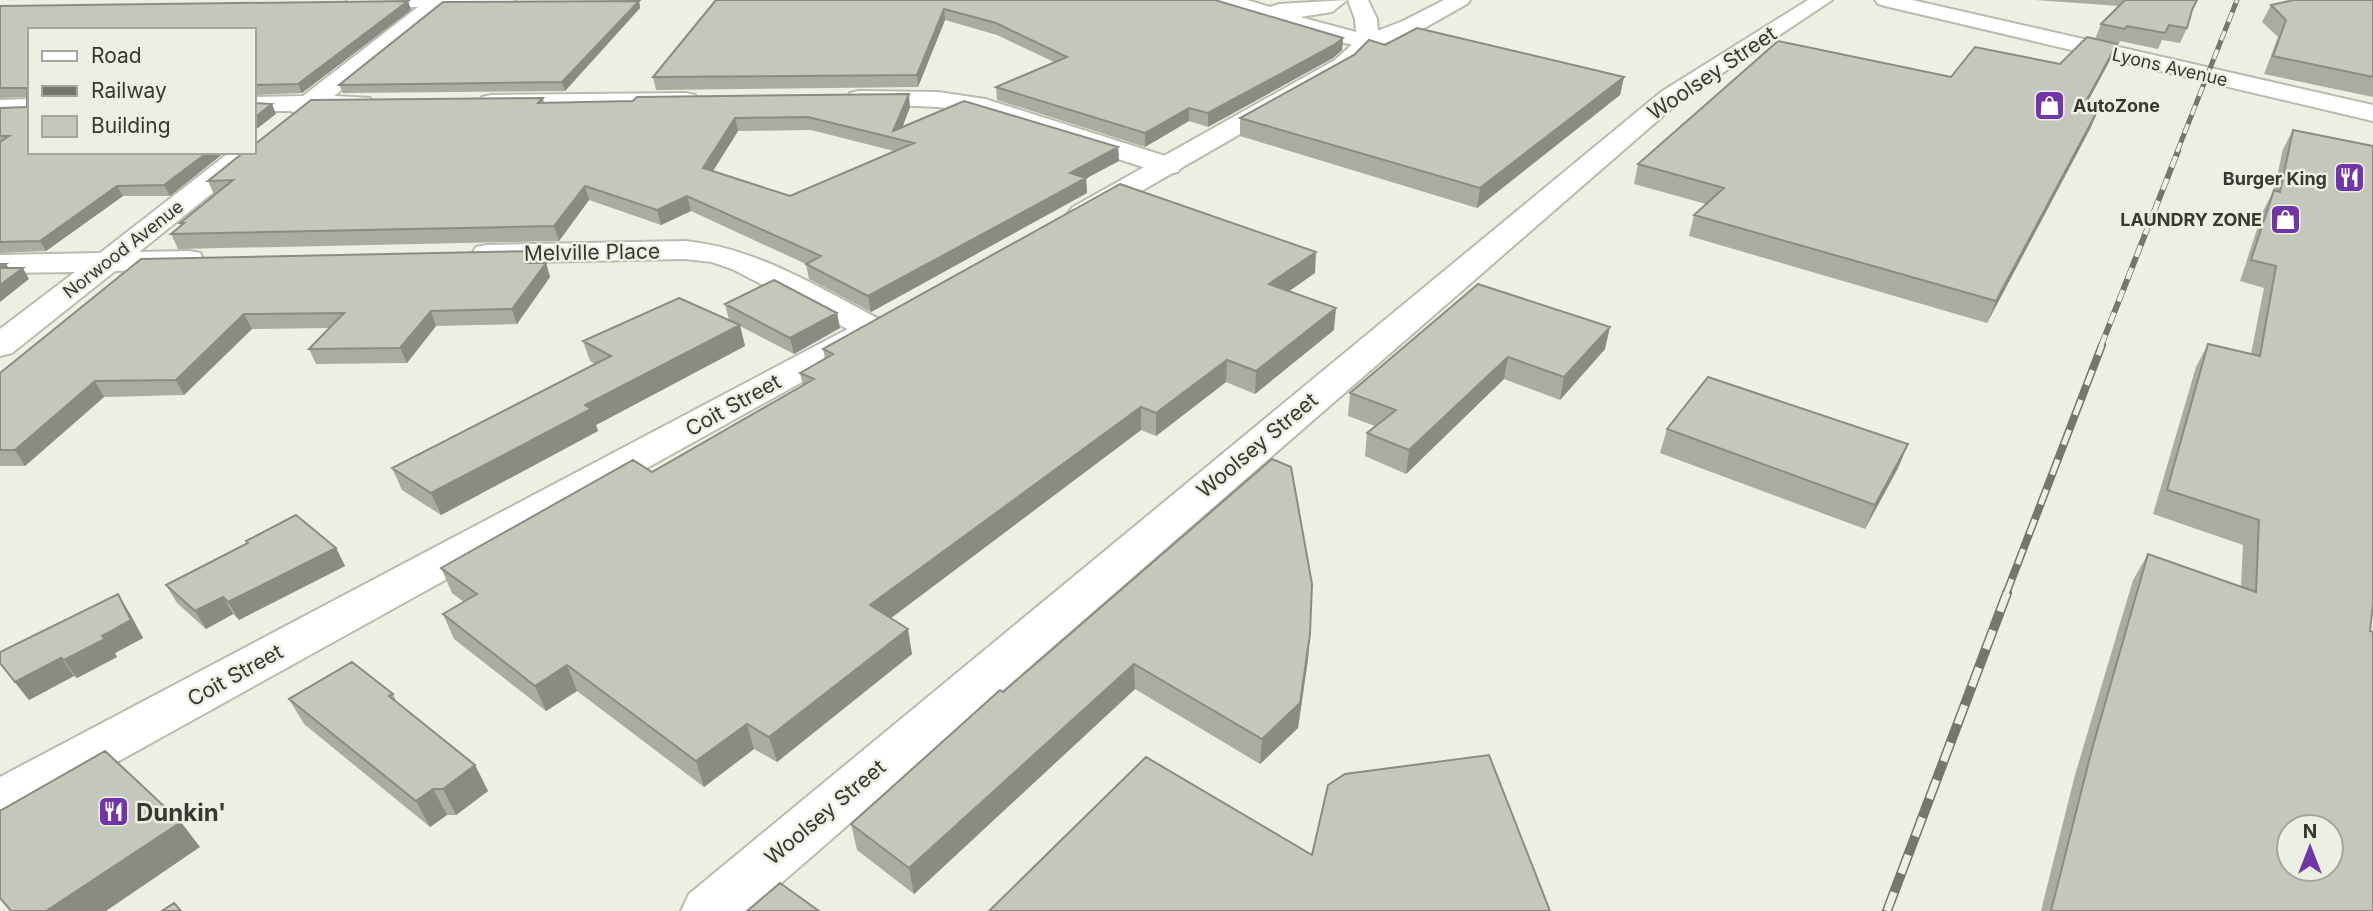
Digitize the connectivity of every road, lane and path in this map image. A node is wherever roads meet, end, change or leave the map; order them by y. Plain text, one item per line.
1 (505, 0) edge
2 (1337, 0) edge
3 (1358, 0) edge
4 (1460, 0) edge
5 (1822, 0) edge
6 (1885, 0) edge
7 (440, 1) edge
8 (329, 2) edge
9 (1234, 3) edge
10 (1368, 42) junction
11 (840, 98) edge
12 (715, 100) edge
13 (463, 102) edge
14 (379, 103) edge
15 (256, 104) edge
16 (309, 104) junction
17 (28, 107) edge
18 (0, 108) edge
19 (2373, 113) edge
20 (261, 141) edge
21 (244, 154) edge
22 (1168, 166) junction
23 (1050, 231) edge
24 (465, 254) edge
25 (217, 260) edge
26 (107, 262) junction
27 (0, 264) edge
28 (885, 322) joint
29 (0, 346) edge
30 (0, 802) edge
31 (709, 911) edge

1 - 7 street
2 - 9 street
3 - 10 street
4 - 10 street
5 - 31 street, Woolsey Street
6 - 19 street, Lyons Avenue
7 - 8 street
7 - 16 street, Norwood Avenue
9 - 10 street
10 - 22 street
11 - 22 street
12 - 13 street
14 - 16 street
15 - 16 street
16 - 20 street, Norwood Avenue
17 - 18 street
21 - 26 street, Norwood Avenue
22 - 23 street
24 - 28 street, Melville Place
25 - 26 street
26 - 27 street
26 - 29 street, Norwood Avenue
28 - 30 street, Coit Street

